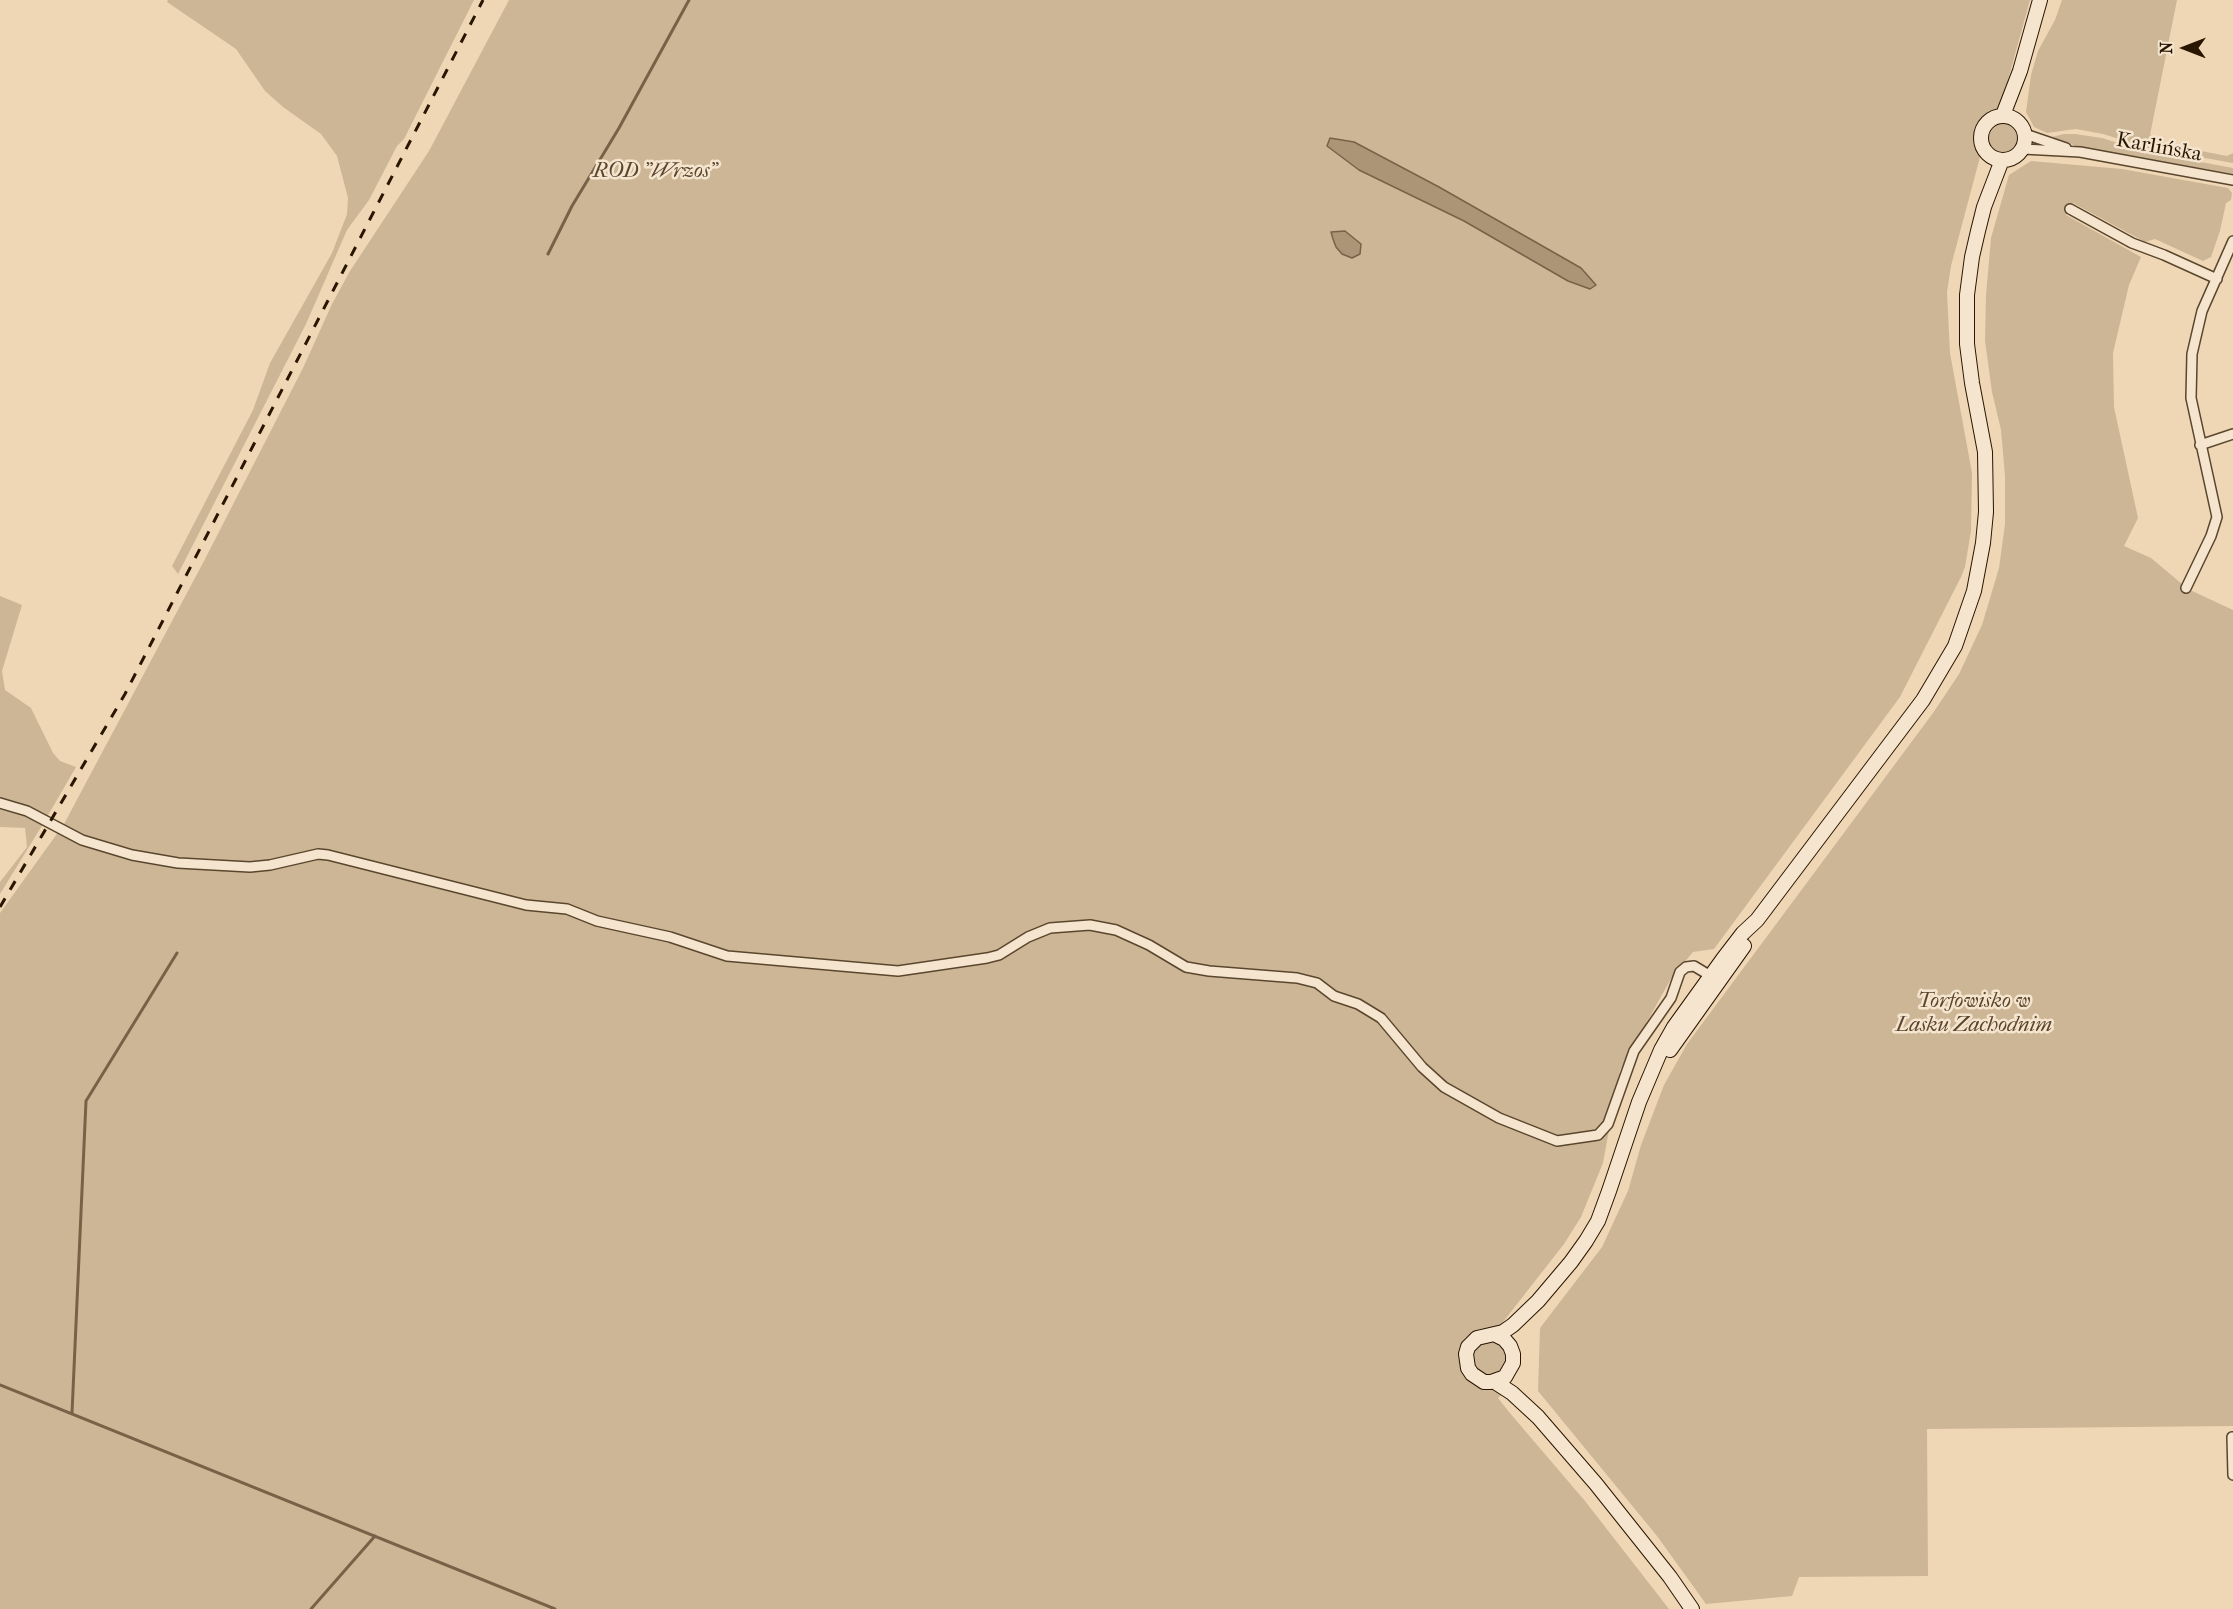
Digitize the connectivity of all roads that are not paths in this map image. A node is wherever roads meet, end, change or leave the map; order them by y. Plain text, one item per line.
1 (2040, 0) edge
2 (2009, 117) junction
3 (2025, 134) junction
4 (2022, 149) junction
5 (2080, 152) junction
6 (1996, 158) junction
7 (2233, 180) edge
8 (2070, 208) dead end
9 (2233, 241) edge
10 (2217, 279) junction
11 (2233, 434) edge
12 (2200, 445) junction
13 (2187, 588) dead end
14 (0, 803) edge
15 (1714, 979) junction
16 (1538, 1301) junction
17 (1496, 1335) junction
18 (1512, 1350) junction
19 (1510, 1372) junction
20 (1495, 1382) junction
21 (1538, 1417) junction
22 (2232, 1437) edge
23 (2233, 1475) edge
24 (1692, 1609) edge

1 - 2 main road
2 - 3 main road
2 - 6 main road
3 - 4 main road
3 - 5 street, Karlińska
4 - 5 street, Karlińska
4 - 6 main road
5 - 7 street, Karlińska
6 - 15 main road
8 - 10 street
9 - 10 street
10 - 12 street
11 - 12 street
12 - 13 street
14 - 15 street
15 - 16 main road
16 - 17 main road
16 - 18 main road
17 - 18 main road
17 - 20 main road
18 - 19 main road
19 - 20 main road
19 - 21 main road
20 - 21 main road
21 - 24 main road
22 - 23 street

